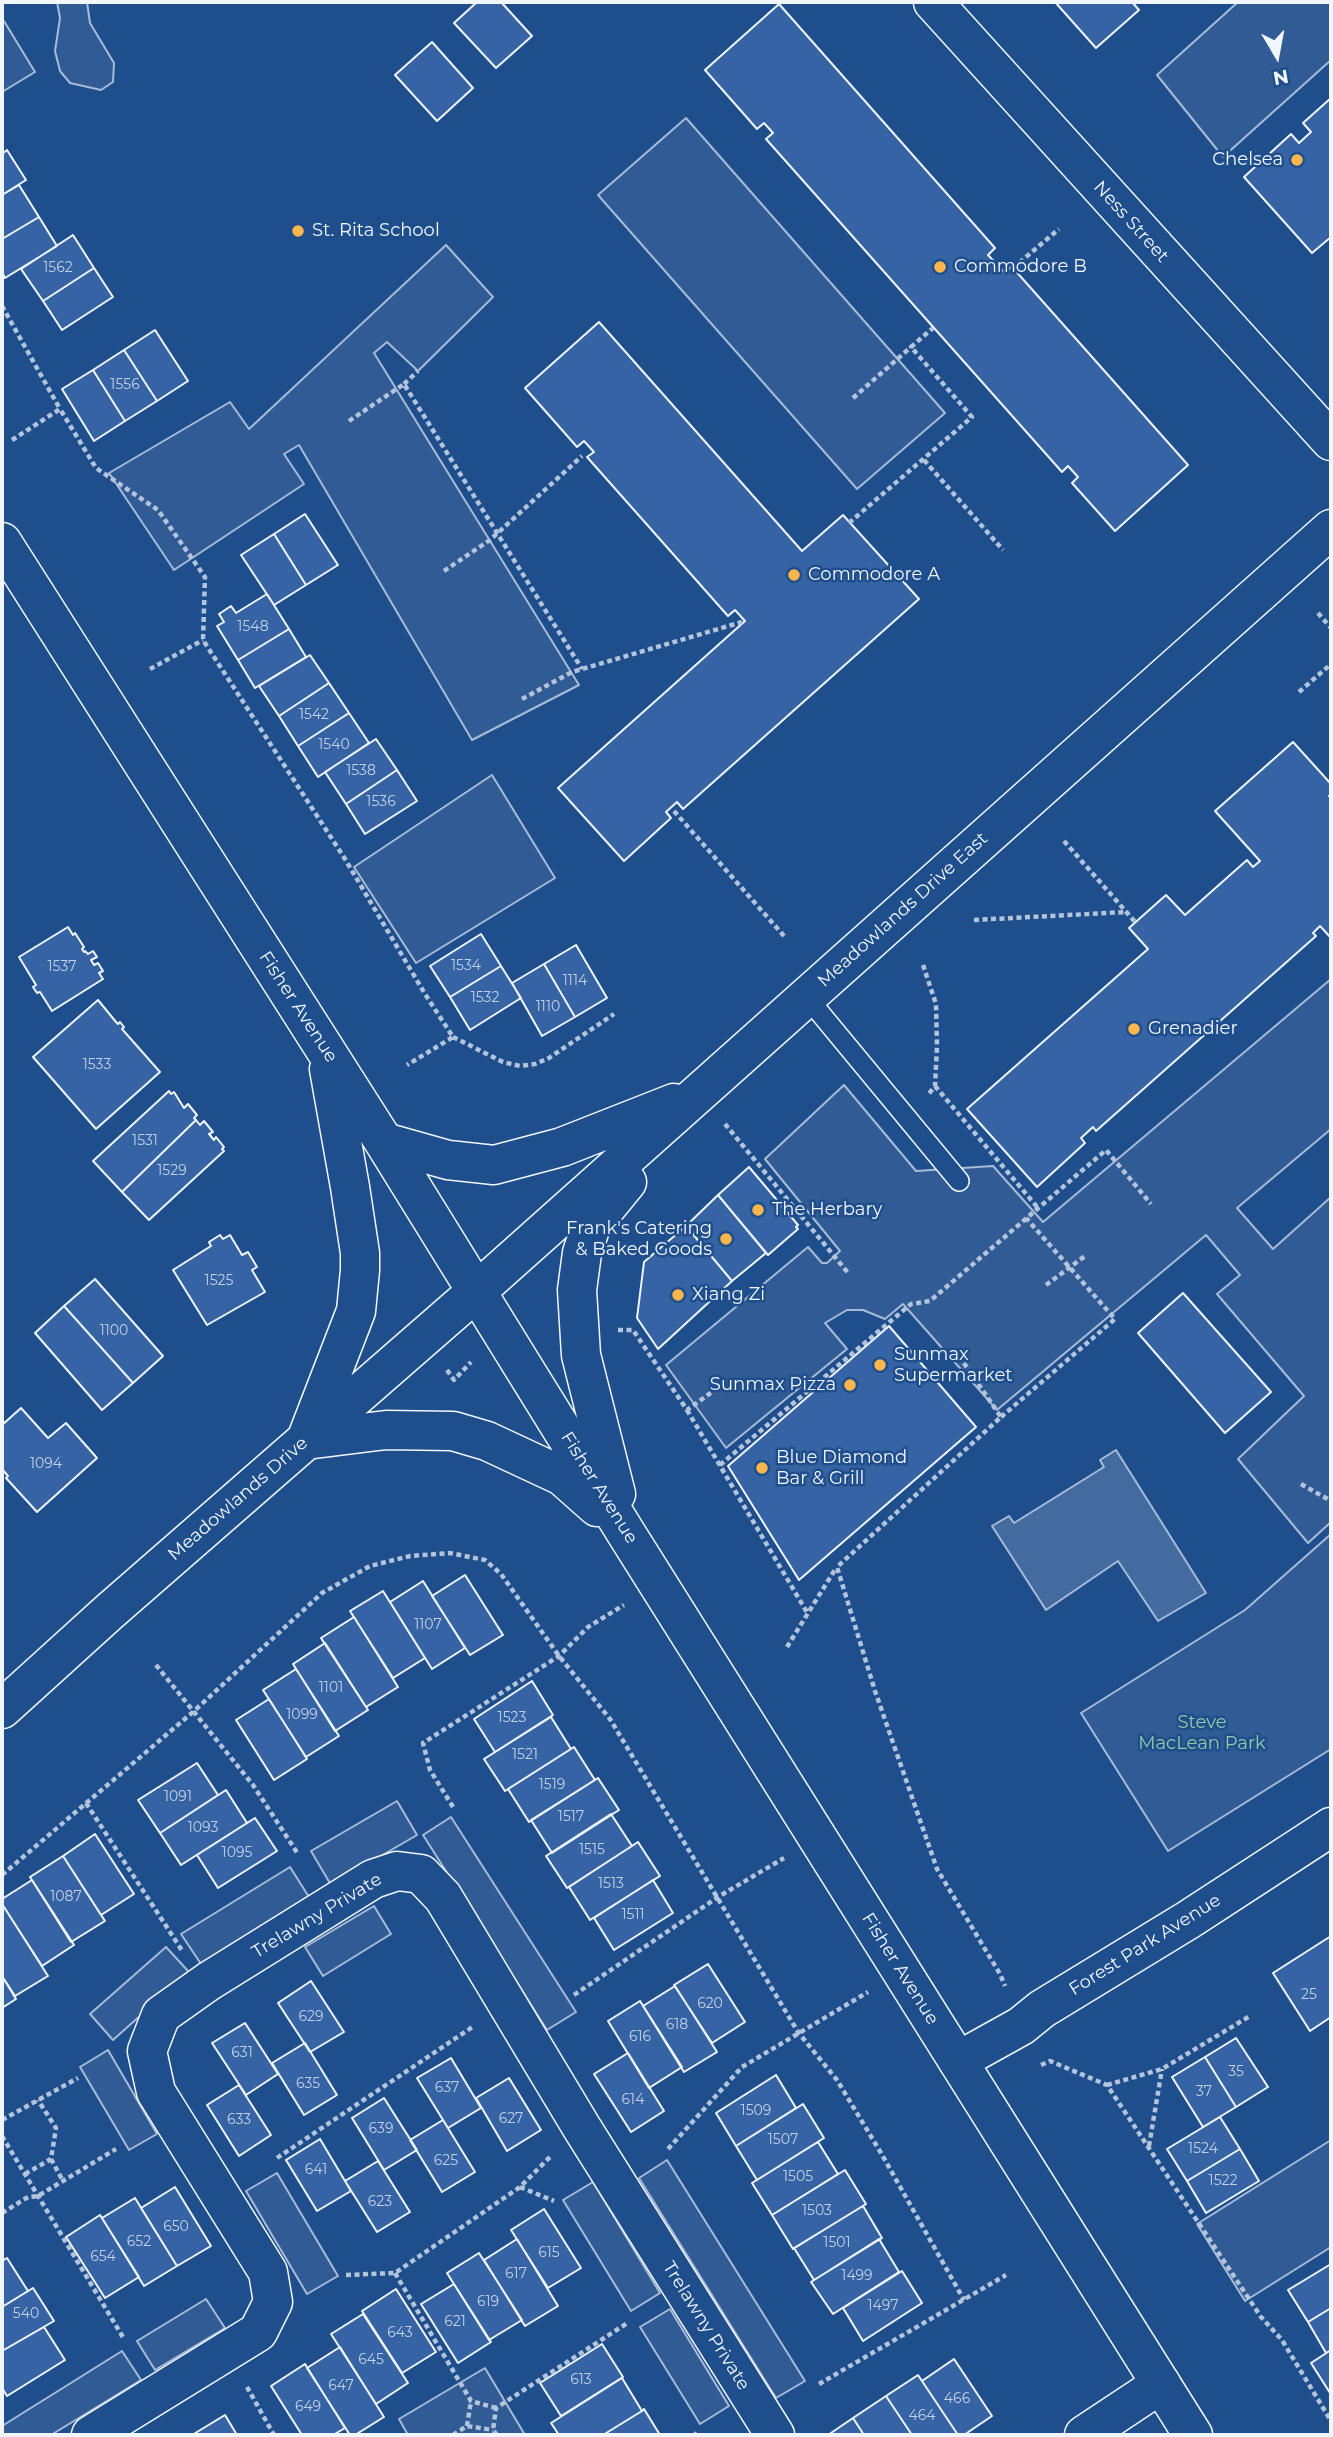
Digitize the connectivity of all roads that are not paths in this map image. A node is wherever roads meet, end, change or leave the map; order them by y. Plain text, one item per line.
1 (933, 2) edge
2 (1331, 441) edge
3 (1331, 529) edge
4 (2, 542) edge
5 (806, 996) junction
6 (326, 1051) junction
7 (699, 1093) junction
8 (384, 1142) junction
9 (959, 1181) dead end
10 (477, 1291) junction
11 (306, 1440) junction
12 (626, 1533) junction
13 (2, 1709) edge
14 (1331, 1827) edge
15 (958, 2061) junction
16 (1161, 2384) junction
17 (91, 2435) edge
18 (775, 2435) edge
19 (1084, 2435) edge
20 (1193, 2435) edge

1 - 2 main road, Ness Street
3 - 5 main road, Meadowlands Drive East
4 - 6 main road, Fisher Avenue
5 - 7 main road, Meadowlands Drive East
5 - 9 lane
6 - 8 main road, Fisher Avenue
6 - 11 main road
7 - 8 main road
7 - 10 main road, Meadowlands Drive East
7 - 12 main road
8 - 10 main road, Fisher Avenue
10 - 11 main road, Meadowlands Drive
10 - 12 main road, Fisher Avenue
11 - 12 main road
11 - 13 main road, Meadowlands Drive
12 - 15 main road, Fisher Avenue
14 - 15 main road, Forest Park Avenue
15 - 16 main road, Fisher Avenue
16 - 19 main road
16 - 20 main road, Fisher Avenue
17 - 18 main road, Trelawny Private

